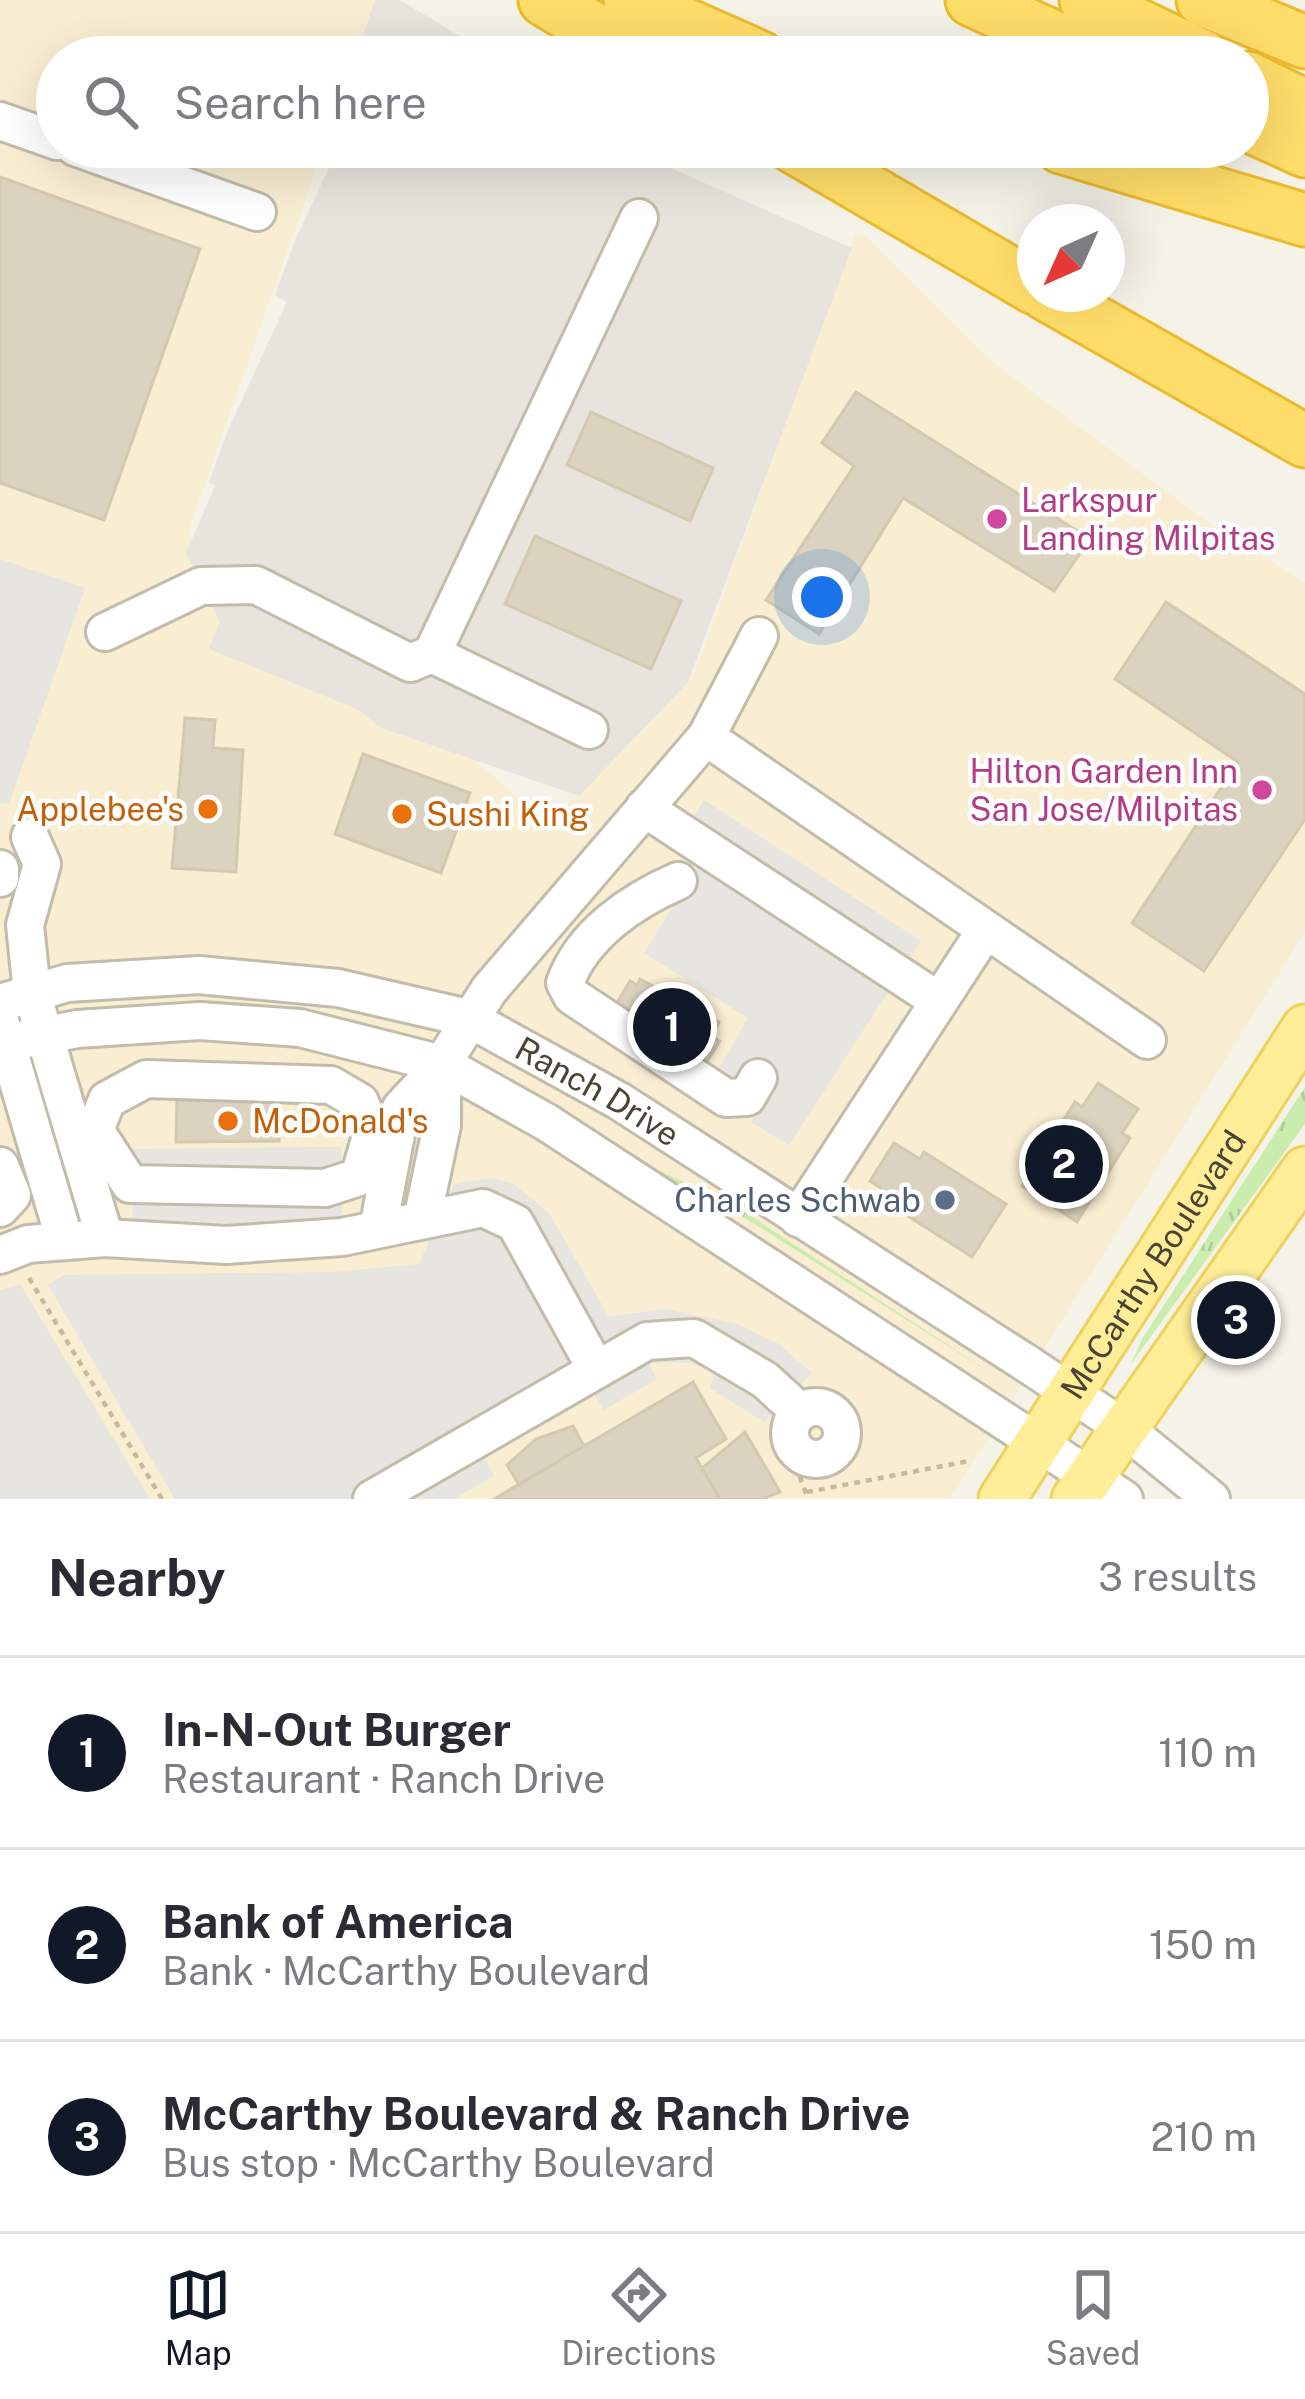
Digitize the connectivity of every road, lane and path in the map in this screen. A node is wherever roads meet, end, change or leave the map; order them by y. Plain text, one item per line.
1 (544, 0) edge
2 (630, 0) edge
3 (972, 0) edge
4 (1086, 0) edge
5 (1261, 0) edge
6 (1205, 1) edge
7 (1305, 30) edge
8 (605, 36) edge
9 (711, 36) edge
10 (1052, 36) edge
11 (1161, 36) edge
12 (1305, 42) edge
13 (1269, 88) edge
14 (1305, 106) edge
15 (0, 121) edge
16 (36, 134) edge
17 (1269, 135) edge
18 (1305, 151) edge
19 (133, 168) edge
20 (830, 168) edge
21 (1131, 168) edge
22 (257, 212) dead end
23 (639, 218) dead end
24 (1305, 220) edge
25 (1017, 277) edge
26 (1078, 312) edge
27 (1305, 441) edge
28 (105, 632) dead end
29 (759, 636) dead end
30 (432, 654) junction
31 (590, 730) dead end
32 (706, 737) junction
33 (644, 808) junction
34 (30, 837) dead end
35 (0, 869) edge
36 (0, 878) edge
37 (678, 881) dead end
38 (985, 931) junction
39 (16, 998) edge
40 (939, 1000) junction
41 (468, 1018) junction
42 (1305, 1028) edge
43 (2, 1037) edge
44 (47, 1037) junction
45 (1147, 1040) dead end
46 (442, 1064) junction
47 (758, 1078) dead end
48 (0, 1166) edge
49 (1305, 1169) edge
50 (178, 1186) junction
51 (336, 1187) junction
52 (0, 1208) edge
53 (798, 1218) junction
54 (422, 1220) junction
55 (378, 1229) junction
56 (342, 1237) junction
57 (105, 1238) junction
58 (65, 1241) junction
59 (175, 1242) junction
60 (6, 1252) edge
61 (595, 1367) junction
62 (1071, 1393) junction
63 (1124, 1428) junction
64 (1038, 1442) junction
65 (800, 1454) joint
66 (969, 1461) dead end
67 (1097, 1491) edge
68 (807, 1496) edge
69 (162, 1499) edge
70 (372, 1499) edge
71 (1002, 1499) edge
72 (1211, 1499) edge

1 - 8 highway
2 - 9 highway
3 - 10 highway
4 - 11 highway
5 - 7 highway
6 - 12 highway
13 - 14 highway
15 - 16 street
17 - 18 highway
19 - 22 street
20 - 25 highway
21 - 24 highway
23 - 30 street
26 - 27 highway
28 - 30 street
29 - 32 street
30 - 31 street
32 - 33 street
32 - 38 street
33 - 40 street
33 - 41 street
34 - 39 street
35 - 36 street
37 - 47 street
38 - 40 street
38 - 45 street
39 - 41 street, Ranch Drive
39 - 44 street
40 - 53 street
41 - 46 street
41 - 53 street, Ranch Drive
42 - 62 main road, McCarthy Boulevard
43 - 44 street, Ranch Drive
43 - 58 street
44 - 46 street, Ranch Drive
44 - 57 street
46 - 54 street
46 - 55 street
46 - 64 street, Ranch Drive
48 - 52 street
49 - 63 main road, McCarthy Boulevard
50 - 51 street
50 - 51 street
50 - 59 street
51 - 56 street
53 - 62 street, Ranch Drive
54 - 55 street
54 - 61 street
55 - 56 street
56 - 59 street
57 - 58 street
57 - 59 street
58 - 60 street
60 - 69 path
61 - 65 street
61 - 70 street
62 - 63 street, Ranch Drive
62 - 64 main road, McCarthy Boulevard
63 - 67 main road, McCarthy Boulevard
63 - 72 street, Ranch Drive
64 - 67 street, Ranch Drive
64 - 71 main road, McCarthy Boulevard
65 - 68 path
66 - 68 path

